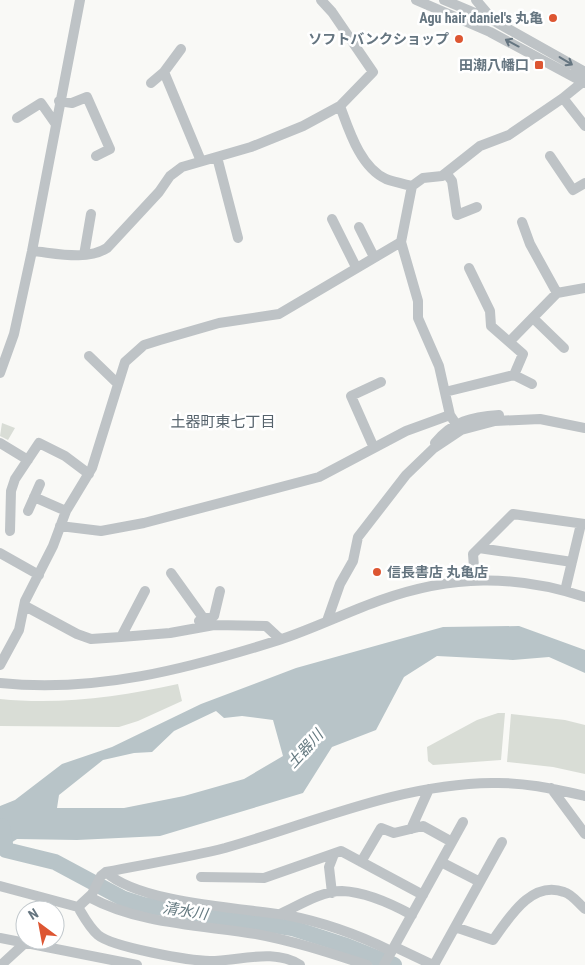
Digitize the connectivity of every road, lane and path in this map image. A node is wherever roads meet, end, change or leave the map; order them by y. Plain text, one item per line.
1 (80, 0) edge
2 (320, 0) edge
3 (416, 0) edge
4 (444, 0) edge
5 (476, 0) edge
6 (494, 21) junction
7 (489, 31) junction
8 (181, 49) dead end
9 (164, 72) junction
10 (584, 79) edge
11 (151, 83) dead end
12 (563, 98) junction
13 (59, 101) junction
14 (340, 106) junction
15 (17, 118) dead end
16 (55, 123) junction
17 (585, 126) edge
18 (96, 156) dead end
19 (550, 156) dead end
20 (217, 157) junction
21 (201, 161) junction
22 (446, 173) junction
23 (585, 183) edge
24 (412, 186) junction
25 (477, 207) dead end
26 (91, 214) dead end
27 (332, 219) dead end
28 (522, 222) dead end
29 (359, 227) dead end
30 (238, 238) dead end
31 (402, 242) junction
32 (32, 251) junction
33 (84, 255) junction
34 (374, 258) junction
35 (356, 267) junction
36 (469, 268) dead end
37 (585, 288) edge
38 (557, 293) junction
39 (533, 318) junction
40 (513, 338) dead end
41 (564, 348) dead end
42 (89, 356) dead end
43 (0, 372) edge
44 (514, 375) junction
45 (381, 382) dead end
46 (118, 384) junction
47 (532, 384) dead end
48 (445, 392) junction
49 (450, 415) junction
50 (515, 419) junction
51 (456, 424) junction
52 (585, 428) edge
53 (0, 443) edge
54 (374, 448) junction
55 (422, 459) junction
56 (28, 460) junction
57 (89, 474) junction
58 (40, 484) dead end
59 (34, 497) junction
60 (66, 510) junction
61 (28, 511) dead end
62 (583, 524) edge
63 (60, 526) junction
64 (10, 532) dead end
65 (479, 548) junction
66 (0, 553) edge
67 (572, 562) junction
68 (171, 573) dead end
69 (39, 575) junction
70 (474, 580) junction
71 (145, 591) dead end
72 (220, 591) dead end
73 (565, 591) junction
74 (585, 597) edge
75 (25, 606) junction
76 (204, 619) junction
77 (327, 621) junction
78 (192, 629) junction
79 (121, 637) junction
80 (280, 639) junction
81 (0, 665) edge
82 (0, 683) edge
83 (551, 788) junction
84 (429, 789) junction
85 (585, 796) edge
86 (463, 822) dead end
87 (411, 829) junction
88 (585, 834) edge
89 (452, 842) junction
90 (502, 842) dead end
91 (334, 854) junction
92 (361, 862) junction
93 (441, 862) junction
94 (104, 874) junction
95 (201, 877) dead end
96 (480, 882) junction
97 (0, 886) edge
98 (332, 893) junction
99 (423, 895) junction
100 (90, 896) junction
101 (78, 906) junction
102 (585, 909) edge
103 (279, 914) junction
104 (412, 915) junction
105 (455, 927) junction
106 (0, 938) edge
107 (15, 941) edge
108 (393, 949) junction
109 (18, 950) edge
110 (61, 950) edge
111 (164, 955) junction
112 (1, 965) edge
113 (137, 965) edge
114 (170, 965) edge
115 (300, 965) edge
116 (367, 965) edge
117 (384, 965) edge
118 (433, 965) edge

1 - 13 street
2 - 14 street
3 - 7 street
4 - 6 street
5 - 6 street
6 - 7 street
6 -> 10 street
10 -> 7 street
8 - 9 street
9 - 11 street
9 - 21 street
10 - 12 street
12 - 17 street
12 - 22 street
13 - 16 street
13 - 18 street
14 - 20 street
14 - 24 street
15 - 16 street
16 - 32 street
19 - 23 street
20 - 21 street
20 - 30 street
21 - 33 street
22 - 24 street
22 - 25 street
24 - 31 street
26 - 33 street
27 - 35 street
28 - 38 street
29 - 34 street
31 - 34 street
31 - 48 street
32 - 33 street
32 - 43 street
34 - 35 street
35 - 46 street
36 - 44 street
37 - 38 street
38 - 39 street
39 - 40 street
39 - 41 street
42 - 46 street
44 - 47 street
44 - 48 street
45 - 54 street
46 - 57 street
48 - 49 street
49 - 51 street
49 - 54 street
50 - 51 street
50 - 52 street
50 - 55 street
51 - 55 street
53 - 56 street
54 - 63 street
55 - 77 street
56 - 57 street
56 - 64 street
57 - 60 street
58 - 59 street
59 - 60 street
59 - 61 street
60 - 63 street
62 - 65 street
62 - 67 street
63 - 69 street
65 - 67 street
65 - 70 street
66 - 69 street
67 - 73 street
68 - 76 street
69 - 75 street
70 - 73 street
70 - 77 street
71 - 79 street
72 - 76 street
73 - 74 street
75 - 79 street
75 - 81 street
76 - 78 street
77 - 80 street
78 - 79 street
78 - 80 street
80 - 82 street
83 - 84 street
83 - 85 street
83 - 88 street
84 - 87 street
84 - 94 street
86 - 89 street
87 - 89 street
87 - 92 street
89 - 93 street
90 - 96 street
91 - 92 street
91 - 95 street
91 - 98 street
92 - 99 street
93 - 96 street
93 - 99 street
94 - 100 street
94 - 103 street
96 - 105 street
97 - 101 street
98 - 103 street
98 - 104 street
99 - 104 street
100 - 101 street
100 - 116 street
101 - 111 street
102 - 105 street
103 - 108 street
104 - 108 street
105 - 118 street
106 - 107 street
108 - 117 street
108 - 118 street
109 - 112 street
110 - 113 street
111 - 114 street
111 - 115 street

